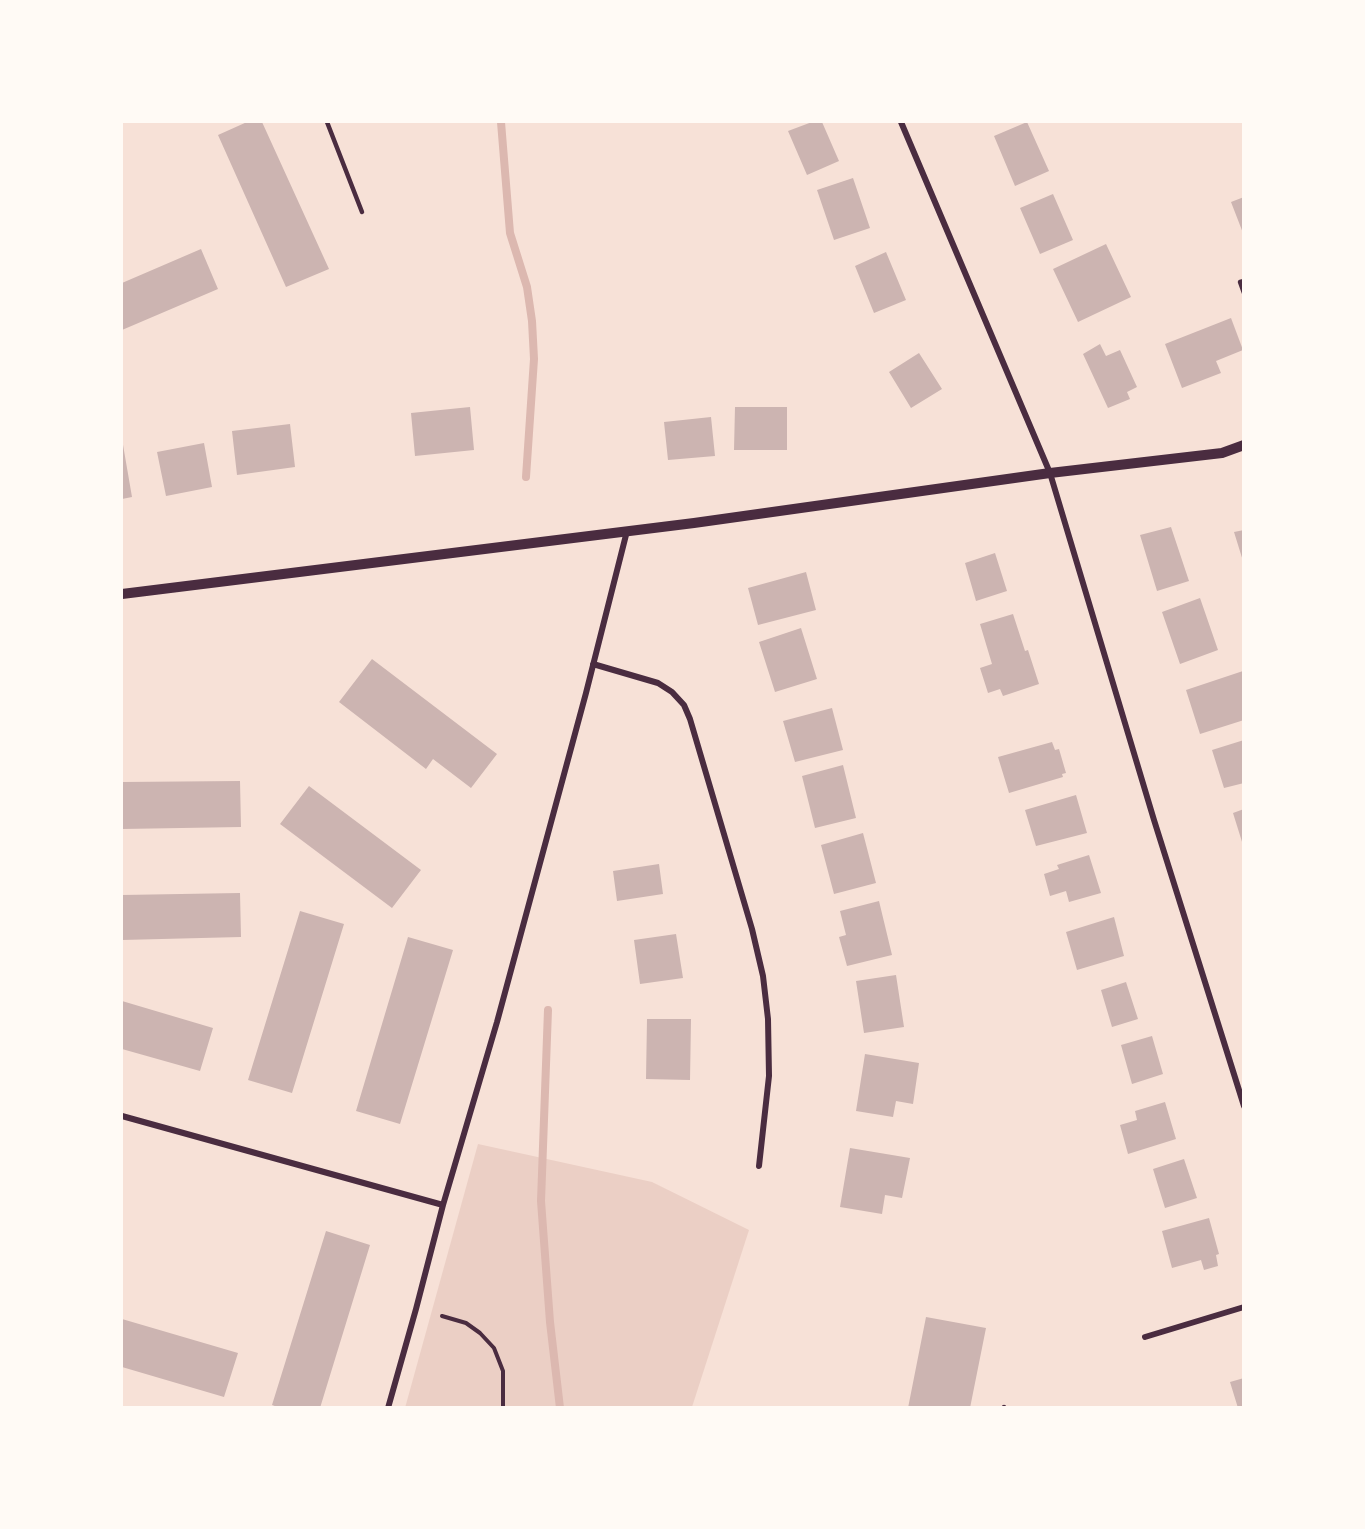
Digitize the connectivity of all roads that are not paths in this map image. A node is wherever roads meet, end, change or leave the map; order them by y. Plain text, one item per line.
1 (327, 122) edge
2 (901, 122) edge
3 (362, 213) dead end
4 (1244, 281) edge
5 (1244, 293) edge
6 (1244, 445) edge
7 (1050, 473) junction
8 (628, 531) junction
9 (122, 594) edge
10 (593, 664) junction
11 (1244, 1106) edge
12 (122, 1116) edge
13 (759, 1166) dead end
14 (443, 1205) junction
15 (1244, 1308) edge
16 (1145, 1337) dead end
17 (388, 1407) edge

1 - 3 lane
2 - 7 street
4 - 5 lane
6 - 7 street
7 - 8 street
7 - 11 street
8 - 9 street
8 - 10 street
10 - 13 street
10 - 14 street
12 - 14 street
14 - 17 street
15 - 16 street

